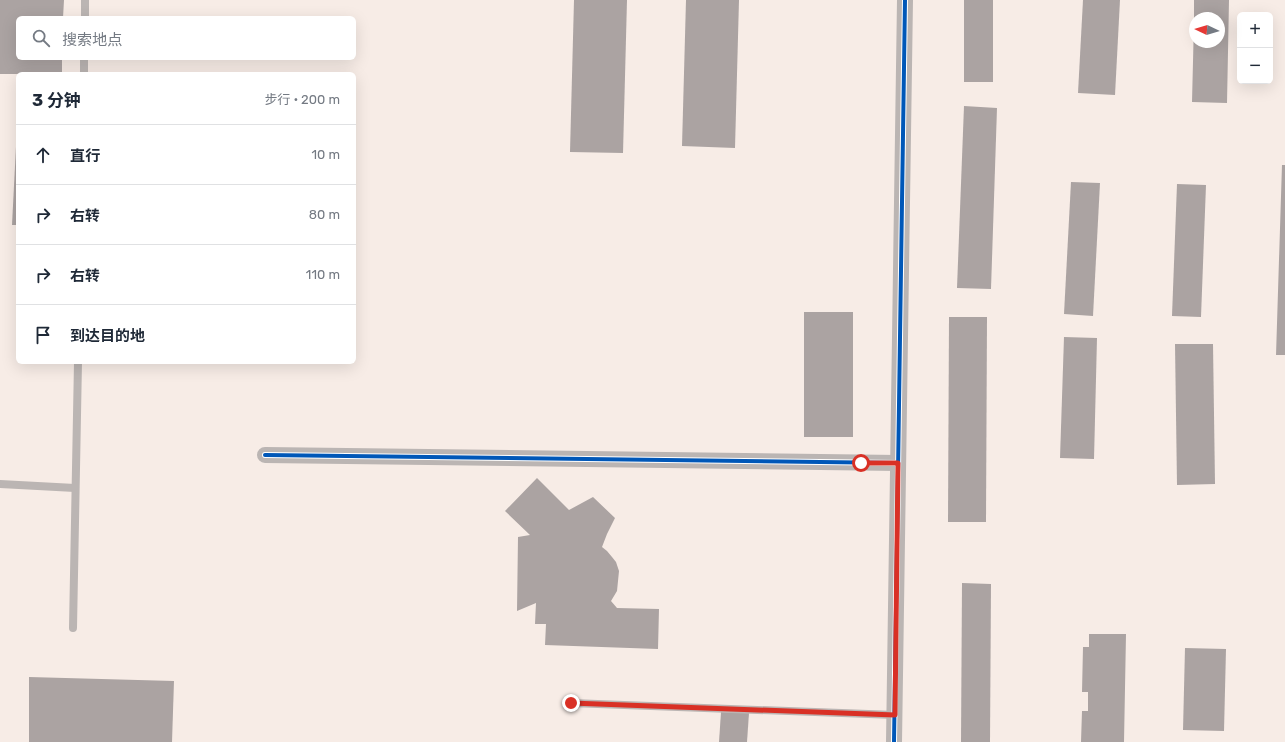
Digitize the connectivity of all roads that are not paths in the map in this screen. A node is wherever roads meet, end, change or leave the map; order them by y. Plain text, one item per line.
1 (85, 0) edge
2 (905, 0) edge
3 (85, 16) edge
4 (84, 60) edge
5 (84, 72) edge
6 (78, 364) edge
7 (265, 455) dead end
8 (898, 463) junction
9 (0, 484) edge
10 (75, 488) junction
11 (72, 628) dead end
12 (571, 703) dead end
13 (895, 715) junction
14 (894, 742) edge

1 - 3 lane
2 - 8 street
4 - 5 lane
6 - 10 lane
7 - 8 street
8 - 13 street
9 - 10 lane
10 - 11 lane
12 - 13 lane
13 - 14 street

